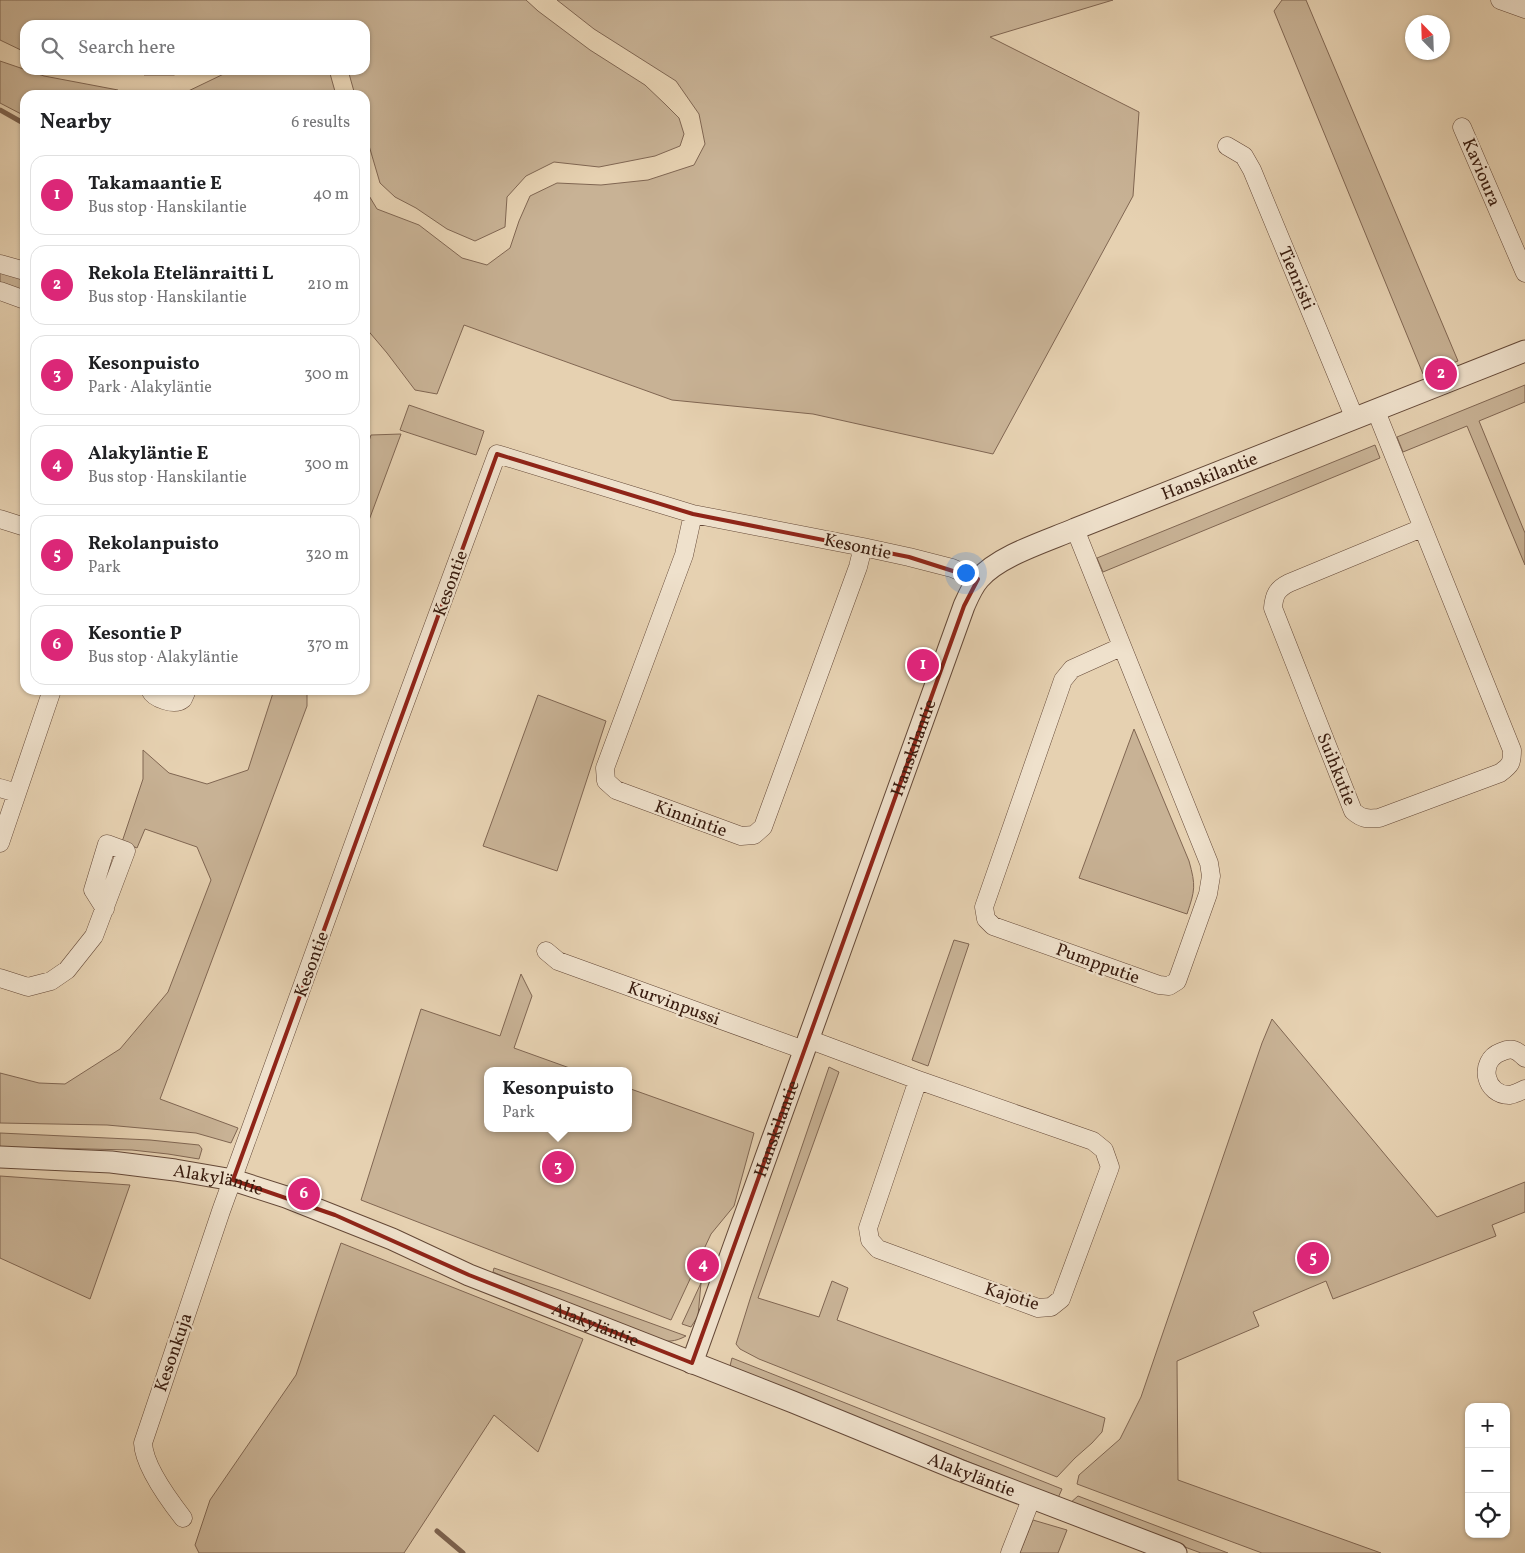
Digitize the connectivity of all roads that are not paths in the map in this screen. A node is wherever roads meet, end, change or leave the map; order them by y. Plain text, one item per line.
1 (1500, 0) edge
2 (1525, 8) edge
3 (1462, 127) dead end
4 (1227, 146) dead end
5 (0, 264) edge
6 (20, 270) edge
7 (1525, 273) edge
8 (0, 291) edge
9 (20, 298) edge
10 (1525, 351) edge
11 (1376, 411) junction
12 (1355, 419) junction
13 (0, 507) edge
14 (693, 514) junction
15 (12, 523) edge
16 (1422, 528) junction
17 (1074, 529) junction
18 (863, 547) junction
19 (978, 579) junction
20 (1121, 647) junction
21 (50, 695) edge
22 (152, 695) edge
23 (185, 695) edge
24 (8, 791) edge
25 (0, 843) edge
26 (105, 909) dead end
27 (546, 951) dead end
28 (0, 978) edge
29 (806, 1045) junction
30 (1525, 1058) edge
31 (918, 1080) junction
32 (1525, 1089) edge
33 (0, 1157) edge
34 (233, 1180) junction
35 (692, 1363) junction
36 (1032, 1497) junction
37 (183, 1518) dead end
38 (1010, 1553) edge
39 (1176, 1553) edge

1 - 2 street
3 - 7 street, Kavioura
4 - 12 street, Tienristi
5 - 6 street
8 - 9 street
10 - 11 street, Hanskilantie
11 - 12 street, Hanskilantie
11 - 16 street, Suihkutie
12 - 17 street, Hanskilantie
13 - 15 street
14 - 18 street, Kesontie
14 - 18 street, Kinnintie
14 - 34 street, Kesontie
16 - 16 street, Suihkutie
17 - 19 street, Hanskilantie
17 - 20 street, Pumpputie
18 - 19 street, Kesontie
19 - 29 street, Hanskilantie
20 - 20 street, Pumpputie
21 - 24 street
22 - 23 street
24 - 25 street
26 - 28 street
27 - 29 street, Kurvinpussi
29 - 31 street, Kajotie
29 - 35 street, Hanskilantie
30 - 32 street
31 - 31 street, Kajotie
33 - 34 street, Alakyläntie
34 - 35 street, Alakyläntie
34 - 37 street, Kesonkuja
35 - 36 street, Alakyläntie
36 - 38 street
36 - 39 street, Alakyläntie

